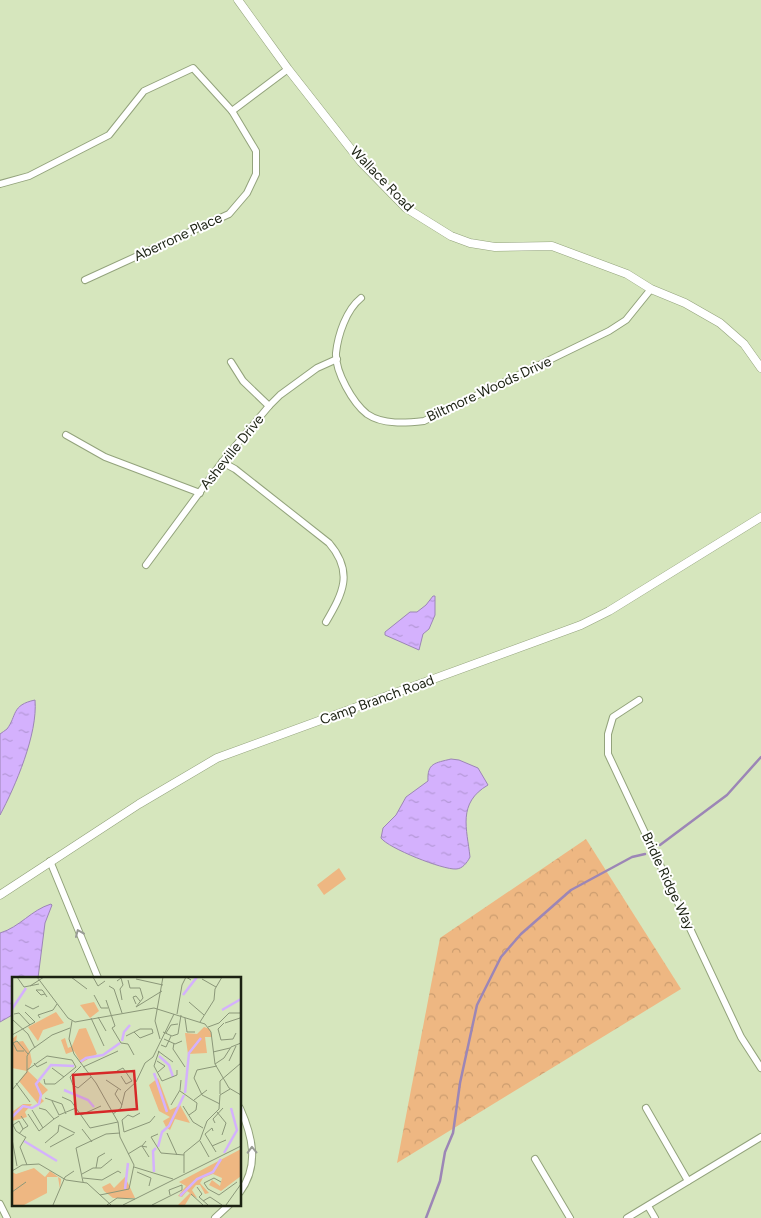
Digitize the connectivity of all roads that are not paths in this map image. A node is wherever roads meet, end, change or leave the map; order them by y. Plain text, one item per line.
1 (238, 0) edge
2 (288, 69) junction
3 (232, 110) junction
4 (0, 184) edge
5 (85, 280) dead end
6 (651, 289) junction
7 (361, 298) dead end
8 (337, 359) junction
9 (230, 362) dead end
10 (761, 368) edge
11 (270, 406) junction
12 (66, 435) dead end
13 (222, 462) junction
14 (200, 493) junction
15 (761, 518) edge
16 (146, 565) dead end
17 (326, 622) dead end
18 (639, 700) dead end
19 (50, 861) junction
20 (0, 895) edge
21 (98, 977) edge
22 (761, 1068) edge
23 (646, 1108) dead end
24 (241, 1111) edge
25 (761, 1137) edge
26 (535, 1159) dead end
27 (688, 1181) junction
28 (241, 1190) edge
29 (0, 1204) edge
30 (228, 1206) edge
31 (648, 1206) junction
32 (7, 1218) edge
33 (215, 1218) edge
34 (570, 1218) edge
35 (627, 1218) edge
36 (655, 1218) edge

1 - 2 street, Wallace Road
2 - 3 street
2 - 6 street, Wallace Road
3 - 4 street, Aberrone Place
3 - 5 street, Aberrone Place
6 - 8 street, Biltmore Woods Drive
6 - 10 street, Wallace Road
7 - 8 street
8 - 11 street, Asheville Drive
9 - 11 street
11 - 13 street, Asheville Drive
12 - 14 street
13 - 14 street, Asheville Drive
13 - 17 street
14 - 16 street, Asheville Drive
15 - 19 street, Camp Branch Road
18 - 22 street, Bridle Ridge Way
19 - 20 street, Camp Branch Road
21 -> 19 street
23 - 27 street
28 -> 24 street
25 - 27 street
26 - 34 street
27 - 31 street
29 - 32 street
30 - 33 street
31 - 35 street
31 - 36 street

